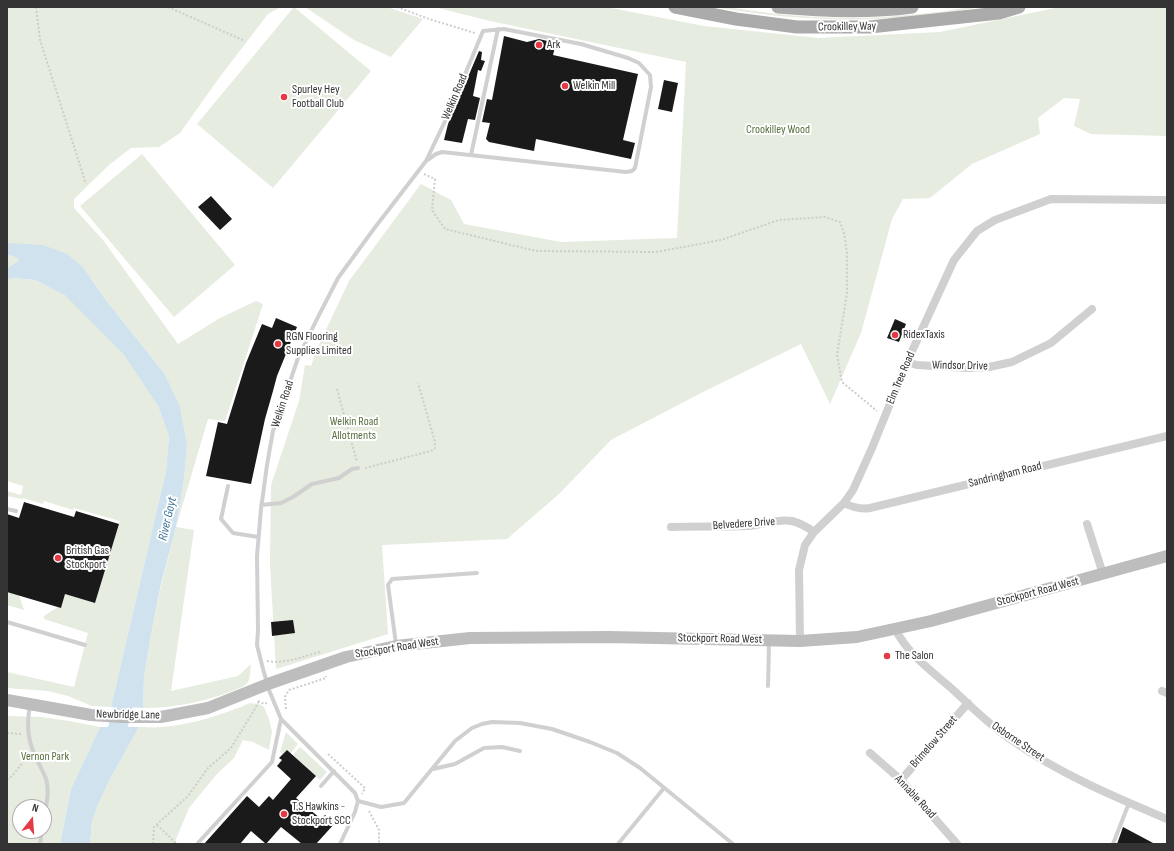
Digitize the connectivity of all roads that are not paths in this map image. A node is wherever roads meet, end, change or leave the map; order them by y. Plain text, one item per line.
1 (675, 7) edge
2 (778, 7) edge
3 (912, 7) edge
4 (1019, 7) edge
5 (498, 29) junction
6 (471, 155) junction
7 (426, 161) junction
8 (1167, 200) edge
9 (1092, 309) dead end
10 (907, 362) junction
11 (1167, 436) edge
12 (358, 468) road end
13 (228, 486) dead end
14 (844, 503) junction
15 (261, 505) junction
16 (7, 509) edge
17 (16, 511) dead end
18 (1087, 524) dead end
19 (671, 527) dead end
20 (814, 532) junction
21 (258, 537) junction
22 (1167, 556) edge
23 (477, 573) dead end
24 (1103, 574) junction
25 (7, 622) edge
26 (895, 629) junction
27 (769, 640) junction
28 (800, 641) junction
29 (85, 645) dead end
30 (396, 646) junction
31 (268, 684) junction
32 (768, 686) dead end
33 (7, 700) edge
34 (968, 703) junction
35 (30, 704) junction
36 (281, 719) junction
37 (520, 751) dead end
38 (870, 753) dead end
39 (432, 769) junction
40 (334, 772) junction
41 (901, 780) junction
42 (321, 786) dead end
43 (664, 788) junction
44 (47, 799) edge
45 (358, 801) junction
46 (1129, 803) junction
47 (1167, 819) edge
48 (198, 843) edge
49 (340, 844) edge
50 (618, 844) edge
51 (733, 844) edge
52 (957, 844) edge
53 (1113, 844) edge

1 - 4 main road, Crookilley Way
2 - 3 main road, Crookilley Way
5 - 6 lane
5 - 6 lane
5 - 7 lane, Welkin Road
6 - 7 lane, Welkin Road
7 - 15 lane, Welkin Road
8 - 10 street, Elm Tree Road
9 - 10 street, Windsor Drive
10 - 14 street, Elm Tree Road
11 - 14 street, Sandringham Road
12 - 15 lane
13 - 21 lane
14 - 20 street, Elm Tree Road
15 - 21 lane, Welkin Road
16 - 17 lane
18 - 24 street
19 - 20 street, Belvedere Drive
20 - 28 street, Elm Tree Road
21 - 31 lane, Welkin Road
22 - 24 main road, Stockport Road West
23 - 30 lane
24 - 26 main road, Stockport Road West
25 - 29 lane
26 - 28 main road, Stockport Road West
26 - 34 street, Osborne Street
27 - 28 main road, Stockport Road West
27 - 30 main road, Stockport Road West
27 - 32 lane
30 - 31 main road, Stockport Road West
31 - 35 main road, Newbridge Lane
31 - 36 lane, Welkin Road
33 - 35 main road, Newbridge Lane
34 - 41 street, Brimelow Street
34 - 46 street, Osborne Street
35 - 44 lane
36 - 40 lane
36 - 48 lane
37 - 39 lane
38 - 41 street, Annable Road
39 - 43 lane
39 - 45 lane
40 - 42 lane
40 - 45 lane
41 - 52 street, Annable Road
43 - 50 lane
43 - 51 lane
45 - 49 lane
46 - 47 street, Osborne Street
46 - 53 lane

